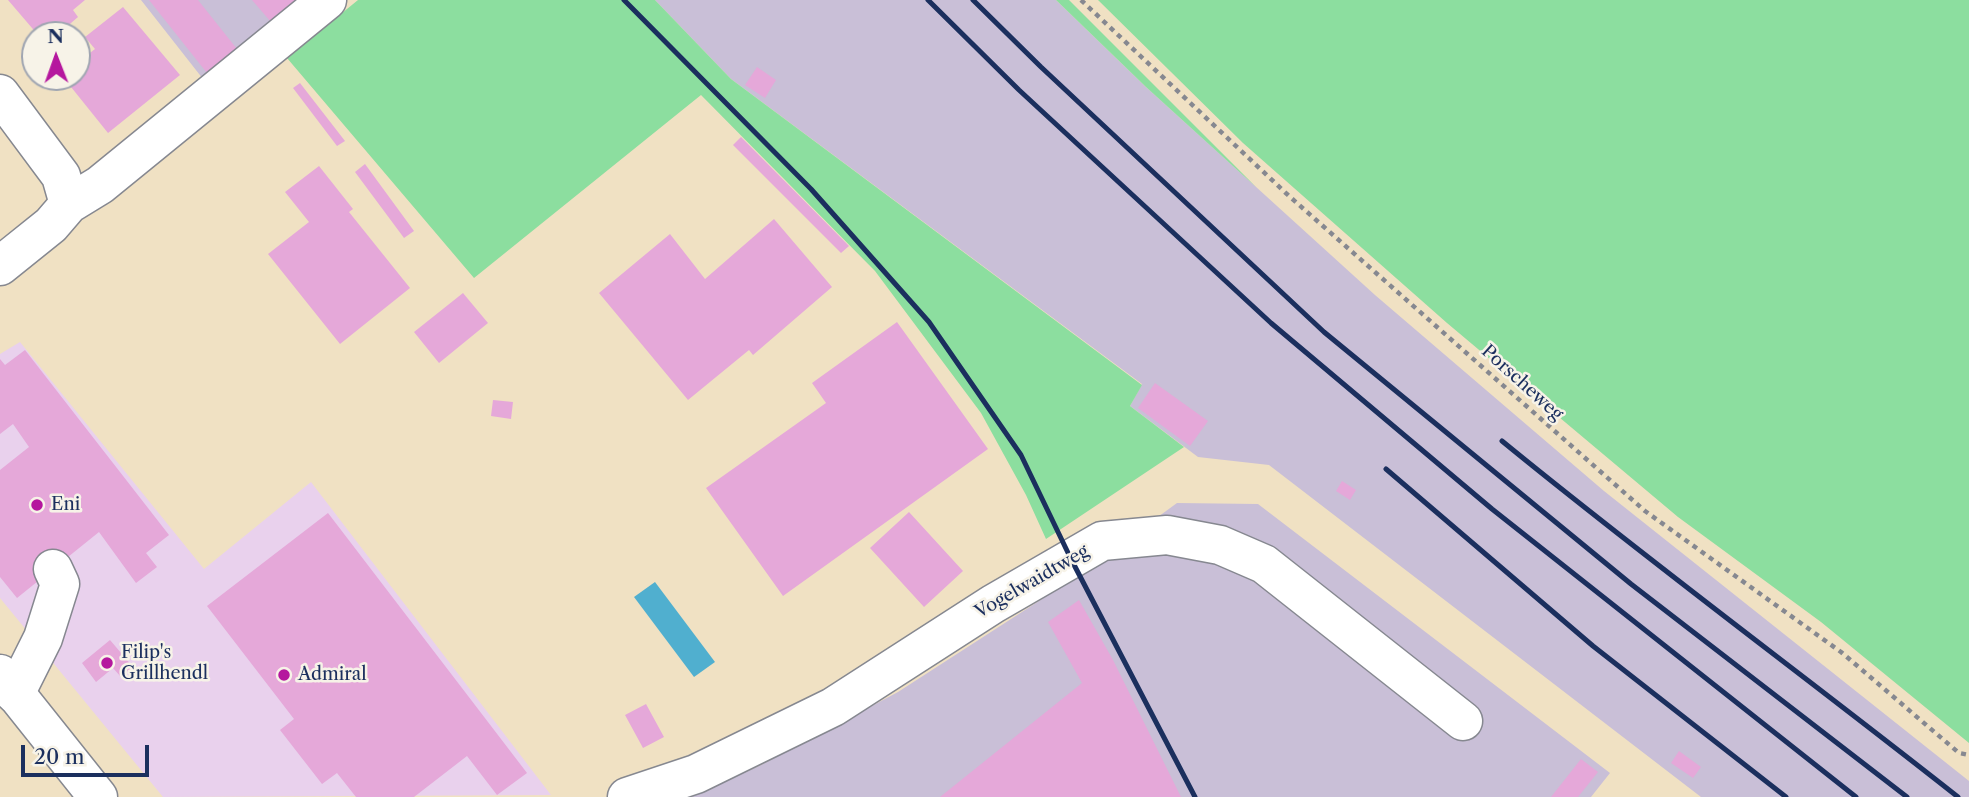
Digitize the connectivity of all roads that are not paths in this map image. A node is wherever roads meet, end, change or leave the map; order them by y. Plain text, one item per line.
1 (327, 0) edge
2 (0, 94) edge
3 (69, 204) junction
4 (0, 266) edge
5 (52, 569) dead end
6 (8, 684) edge
7 (1463, 721) dead end
8 (97, 797) edge
9 (628, 797) edge

1 - 3 street
2 - 3 street
3 - 4 street
5 - 6 street
6 - 8 street
7 - 9 street, Vogelwaidtweg

